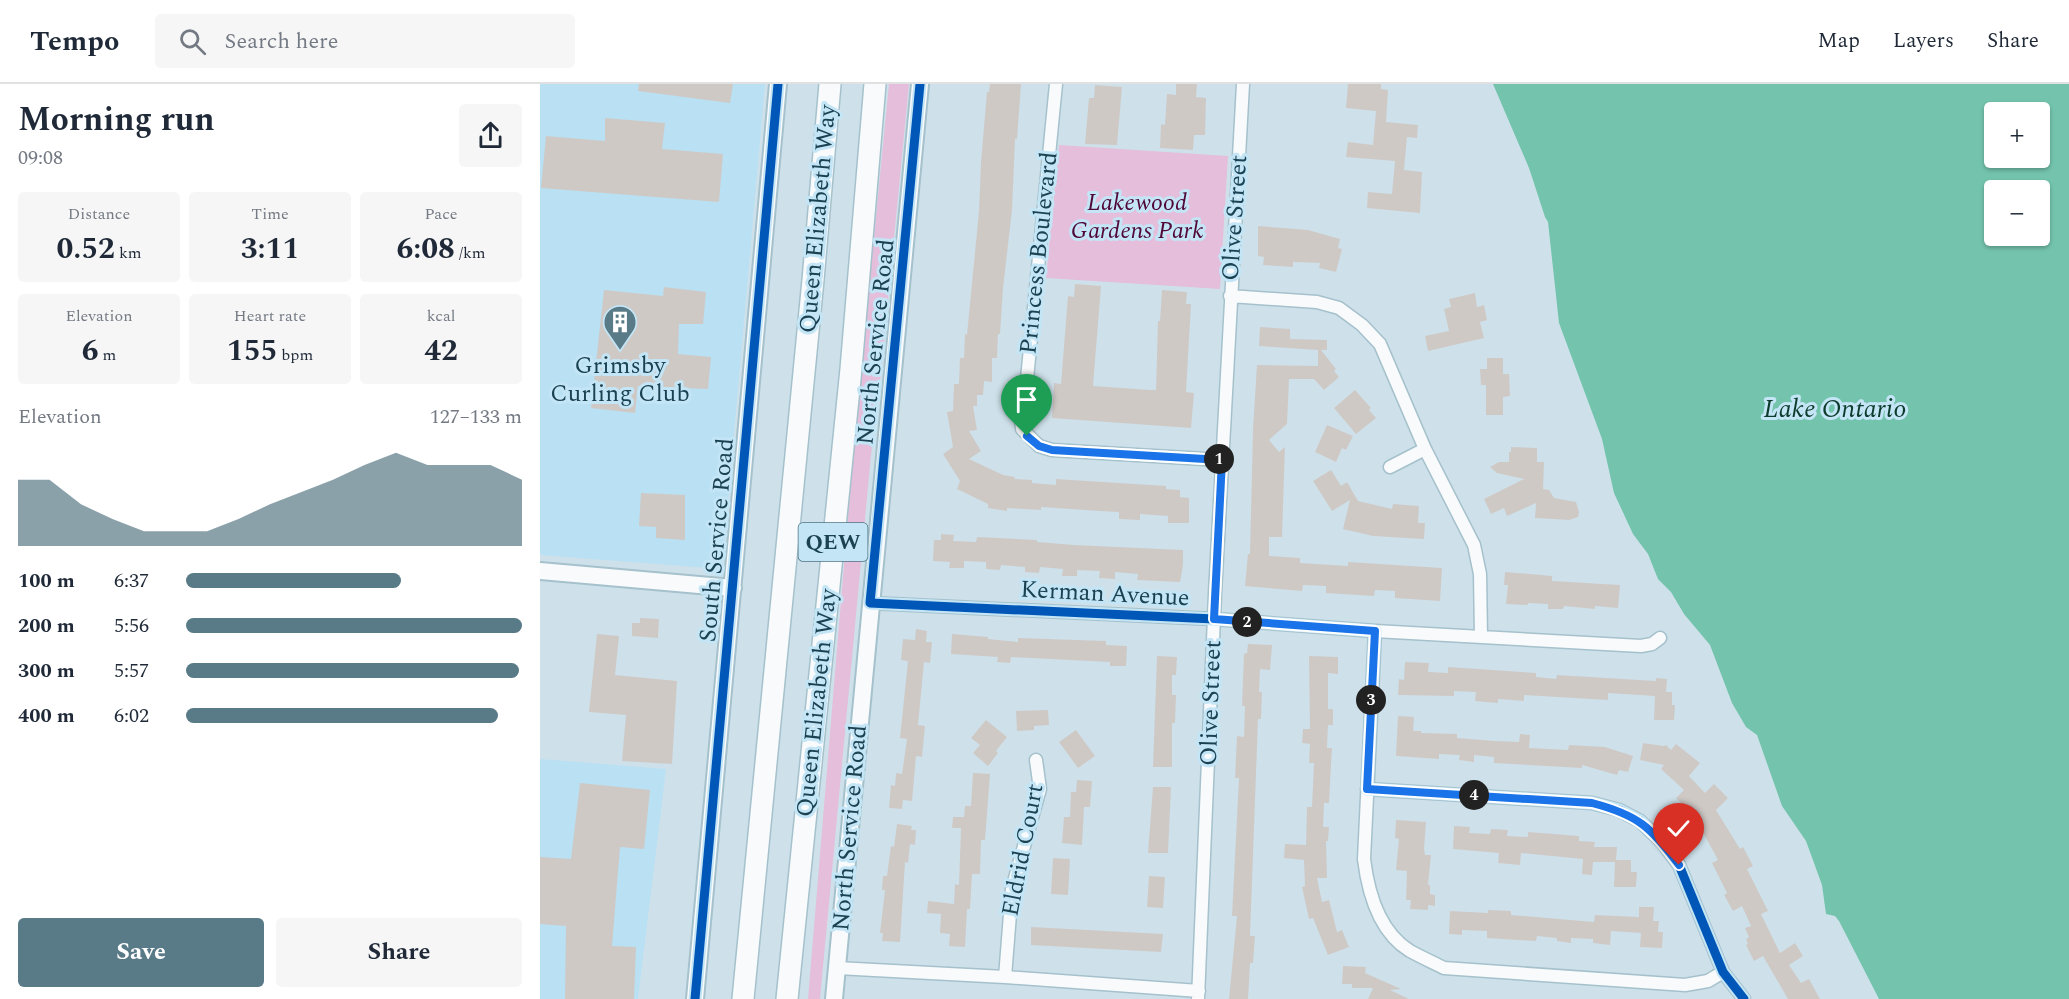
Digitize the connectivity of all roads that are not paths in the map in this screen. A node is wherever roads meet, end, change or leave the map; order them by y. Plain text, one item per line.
1 (778, 84) edge
2 (830, 84) edge
3 (875, 84) edge
4 (920, 84) edge
5 (1056, 84) edge
6 (1244, 84) edge
7 (1230, 296) junction
8 (1425, 449) junction
9 (1222, 460) junction
10 (1390, 467) dead end
11 (540, 571) edge
12 (733, 588) junction
13 (870, 603) junction
14 (1214, 619) junction
15 (1375, 631) junction
16 (1481, 636) junction
17 (1660, 638) dead end
18 (1036, 760) dead end
19 (1367, 789) junction
20 (837, 968) junction
21 (1723, 972) junction
22 (1005, 977) junction
23 (1199, 995) edge
24 (695, 999) edge
25 (743, 999) edge
26 (787, 999) edge
27 (834, 999) edge
28 (1744, 999) edge

1 - 12 street, South Service Road
2 - 25 highway, Queen Elizabeth Way / QEW
3 - 26 highway, Queen Elizabeth Way / QEW
4 - 13 street, North Service Road
5 - 9 street, Princess Boulevard
6 - 7 street, Olive Street
7 - 8 street
7 - 9 street, Olive Street
8 - 10 street
8 - 16 street
9 - 14 street, Olive Street
11 - 12 street
12 - 24 street, South Service Road
13 - 14 street, Kerman Avenue
13 - 20 street, North Service Road
14 - 15 street, Kerman Avenue
14 - 23 street, Olive Street
15 - 16 street, Kerman Avenue
15 - 19 street
16 - 17 street, Kerman Avenue
18 - 22 street, Eldrid Court
19 - 21 street
19 - 21 street
20 - 22 street
20 - 27 street, North Service Road
21 - 28 street
22 - 23 street

